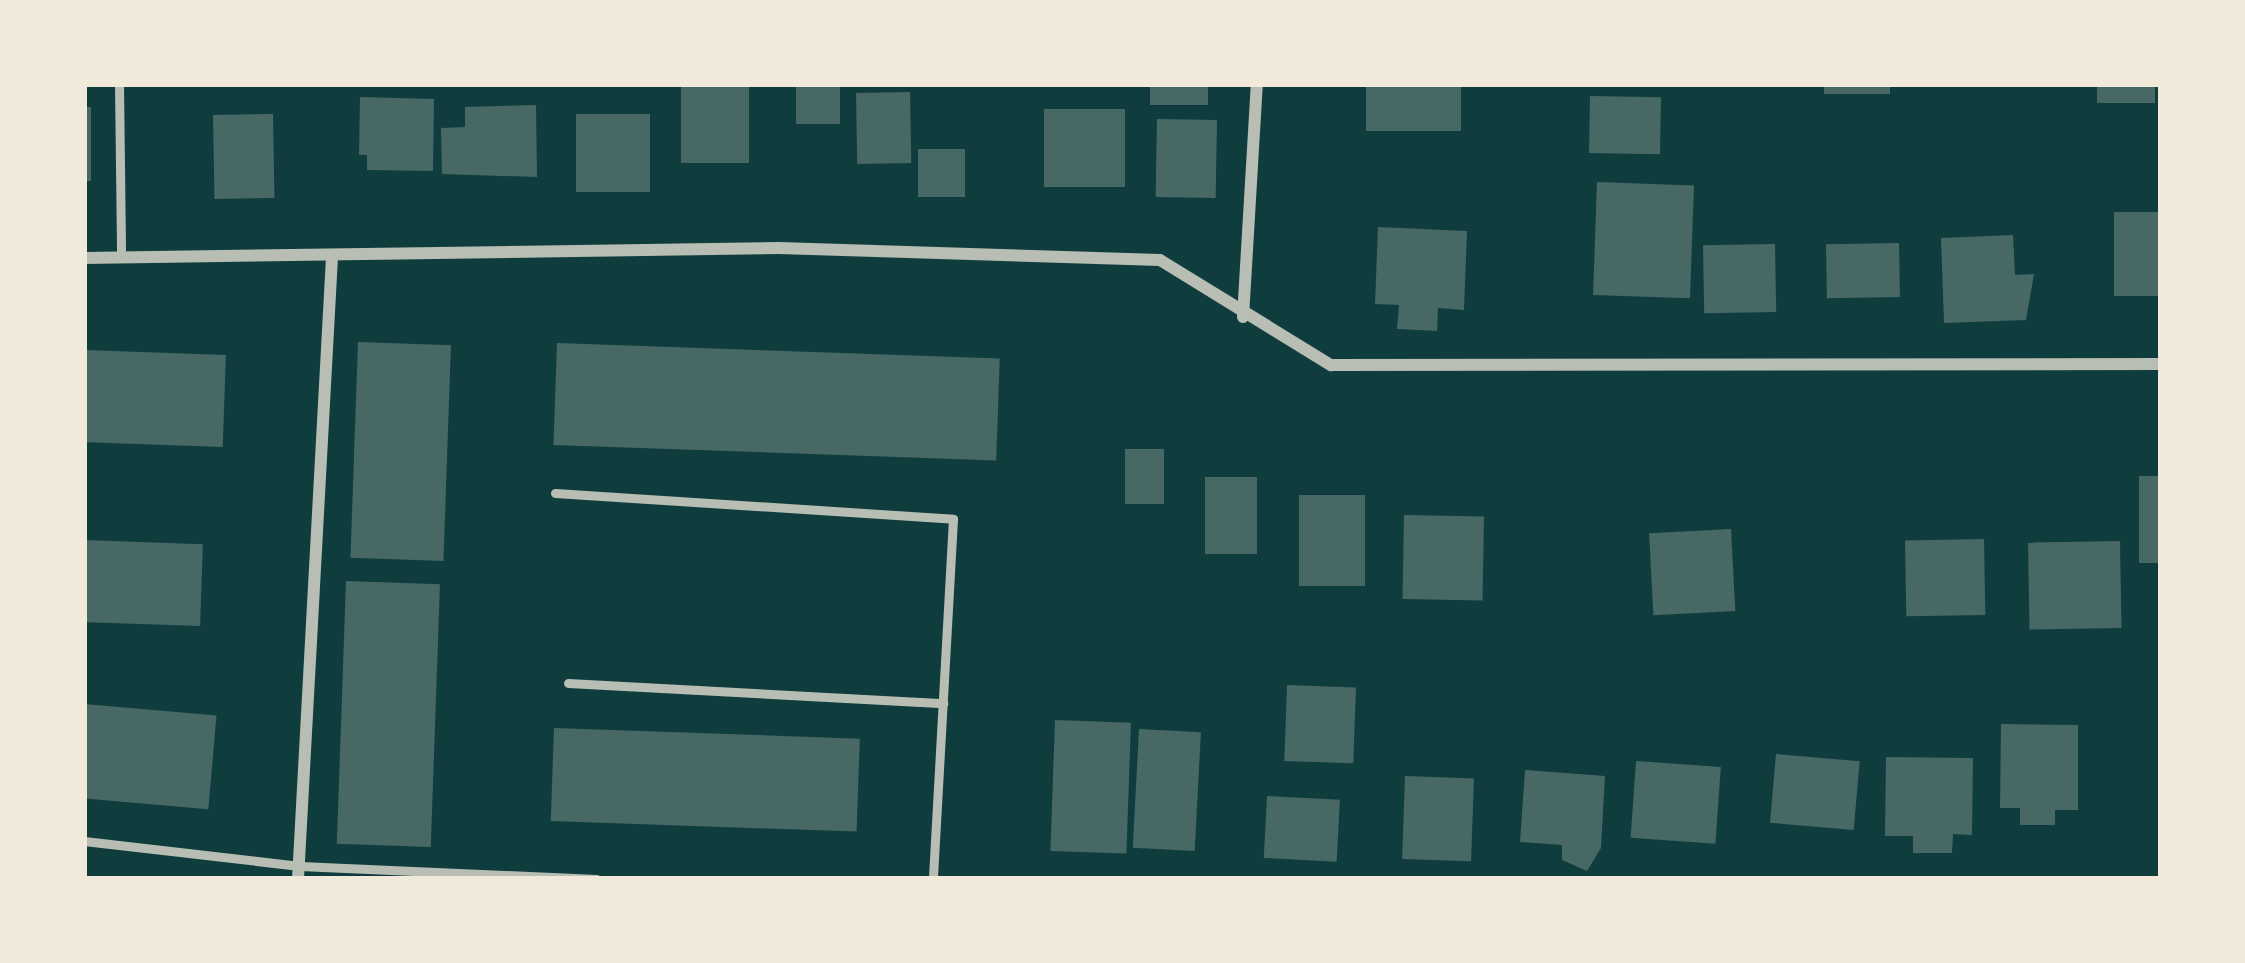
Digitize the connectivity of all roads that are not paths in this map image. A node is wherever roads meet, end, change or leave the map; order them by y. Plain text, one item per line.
1 (118, 84) edge
2 (1256, 84) edge
3 (84, 258) edge
4 (121, 258) junction
5 (332, 258) junction
6 (1244, 317) junction
7 (2161, 364) edge
8 (555, 493) dead end
9 (568, 683) dead end
10 (943, 703) junction
11 (84, 841) edge
12 (299, 872) edge
13 (457, 875) edge
14 (597, 879) edge
15 (933, 879) edge

1 - 4 lane
2 - 6 street
3 - 4 street
4 - 5 street
5 - 6 street
5 - 12 street
6 - 7 street
8 - 10 lane
9 - 10 lane
10 - 15 lane
11 - 12 lane
12 - 13 lane
13 - 14 lane

